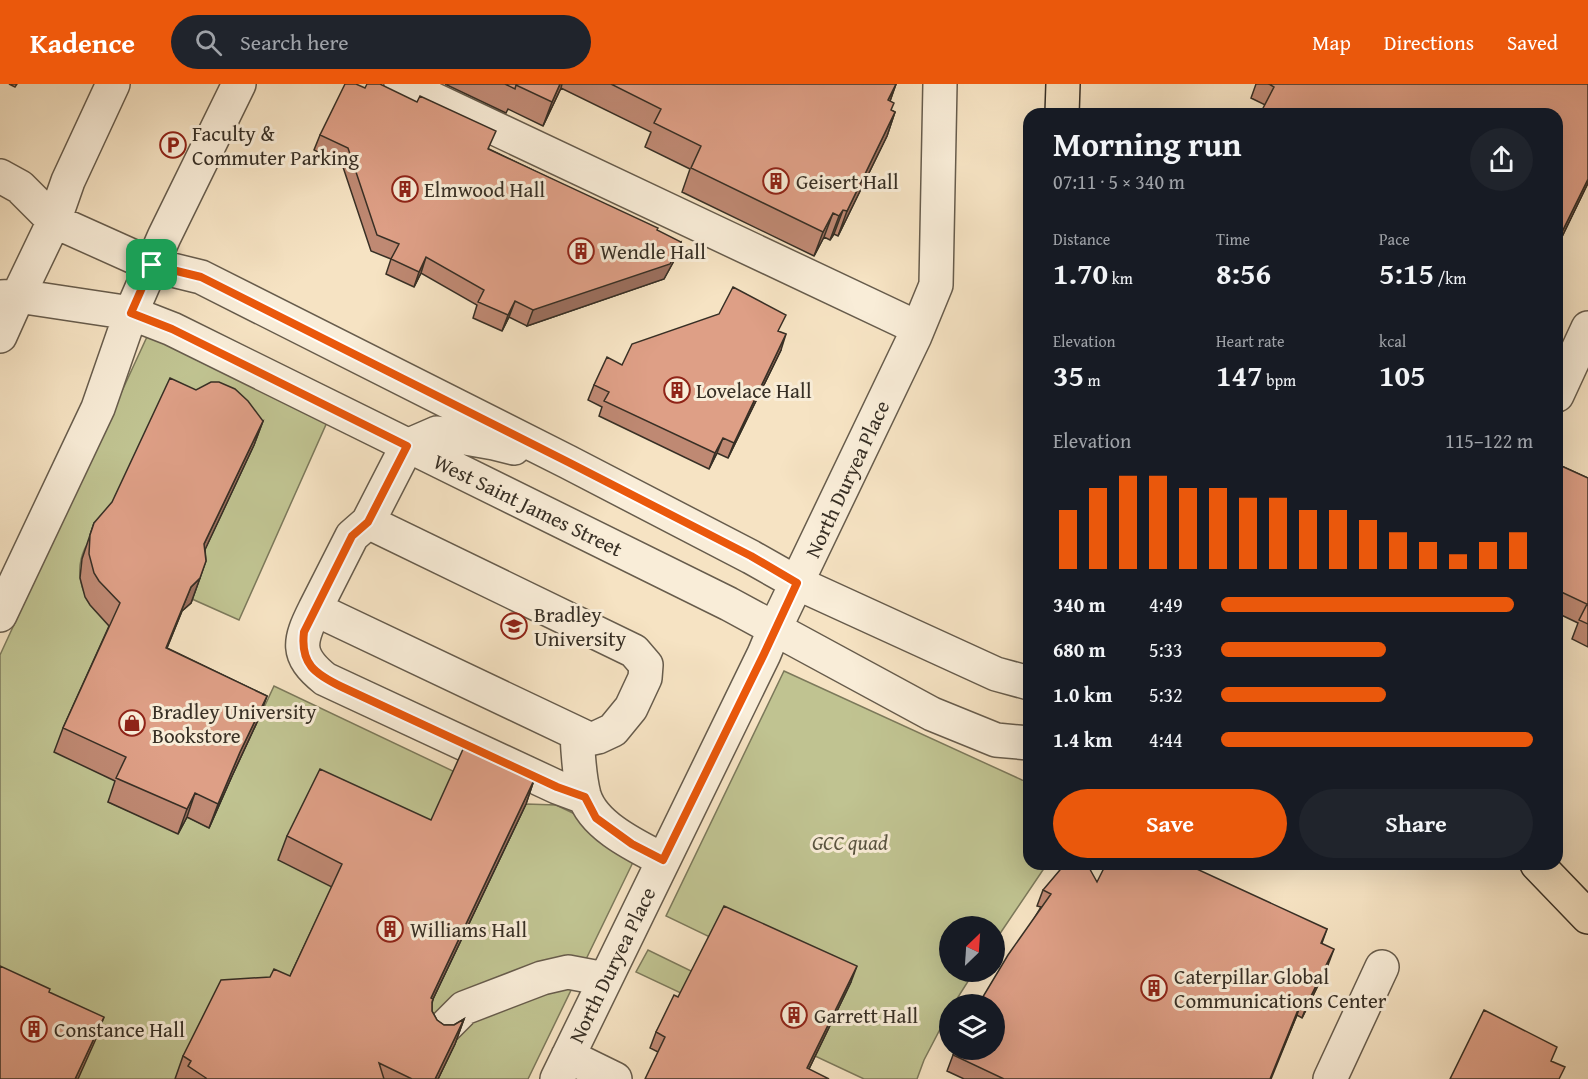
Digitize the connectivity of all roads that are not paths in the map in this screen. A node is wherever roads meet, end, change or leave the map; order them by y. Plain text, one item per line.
1 (113, 84) edge
2 (239, 84) edge
3 (401, 84) edge
4 (940, 84) edge
5 (1063, 84) edge
6 (1062, 108) edge
7 (0, 176) edge
8 (54, 221) junction
9 (152, 265) junction
10 (9, 296) edge
11 (131, 313) junction
12 (918, 328) junction
13 (1588, 328) edge
14 (0, 336) edge
15 (1563, 382) edge
16 (407, 446) junction
17 (568, 462) junction
18 (368, 522) junction
19 (797, 583) junction
20 (315, 609) junction
21 (0, 615) edge
22 (774, 630) junction
23 (1023, 671) edge
24 (996, 674) junction
25 (1023, 681) edge
26 (577, 734) junction
27 (1023, 742) edge
28 (585, 797) junction
29 (663, 860) junction
30 (1543, 870) edge
31 (1588, 917) edge
32 (1382, 967) dead end
33 (605, 979) junction
34 (441, 1031) edge
35 (562, 1067) edge
36 (615, 1079) edge
37 (1330, 1079) edge

1 - 8 street
2 - 9 street
3 - 12 street
4 - 12 street, North Duryea Place
5 - 6 main road
7 - 8 street
8 - 9 street
8 - 10 street
9 - 11 street
9 - 17 street
10 - 11 street, West Saint James Street
10 - 14 street
11 - 16 street, West Saint James Street
11 - 21 street
12 - 19 street, North Duryea Place
13 - 15 street
16 - 17 street
16 - 18 street
16 - 22 street, West Saint James Street
17 - 19 street
18 - 20 street
18 - 26 street
19 - 22 street, North Duryea Place
19 - 24 street
20 - 26 street
20 - 28 street
22 - 27 street, West Saint James Street
22 - 29 street, North Duryea Place
23 - 24 street
24 - 25 street
26 - 28 street
28 - 29 street
29 - 33 street, North Duryea Place
30 - 31 main road
32 - 37 street
33 - 34 street
33 - 35 street, North Duryea Place
35 - 36 street

